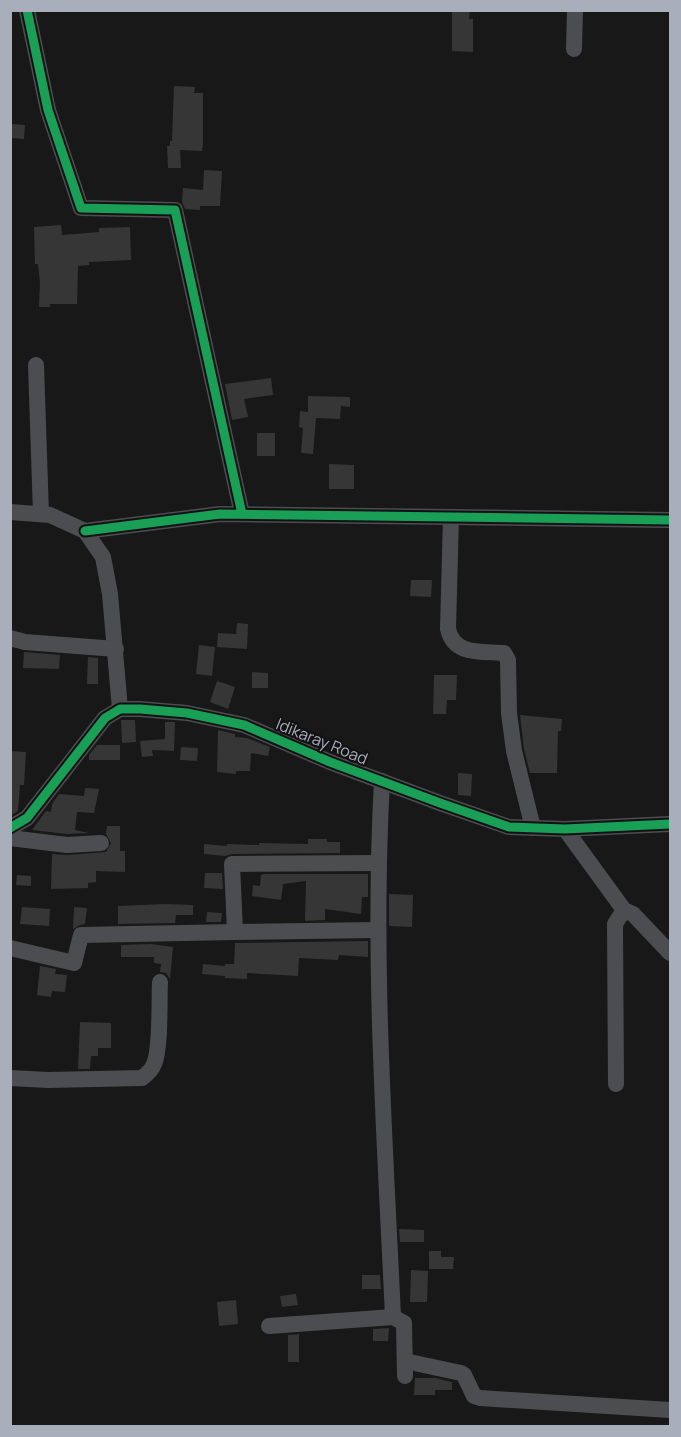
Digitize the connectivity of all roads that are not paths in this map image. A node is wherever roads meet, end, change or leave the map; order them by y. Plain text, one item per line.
1 (27, 10) edge
2 (575, 10) edge
3 (574, 50) dead end
4 (36, 365) dead end
5 (10, 512) edge
6 (41, 514) junction
7 (242, 514) junction
8 (451, 517) junction
9 (670, 520) edge
10 (85, 531) junction
11 (10, 638) edge
12 (116, 649) junction
13 (120, 709) junction
14 (382, 781) junction
15 (670, 824) edge
16 (10, 828) edge
17 (533, 828) junction
18 (565, 830) junction
19 (10, 838) edge
20 (101, 843) dead end
21 (378, 863) junction
22 (624, 910) junction
23 (377, 930) junction
24 (235, 932) junction
25 (10, 948) edge
26 (670, 952) edge
27 (160, 982) dead end
28 (10, 1078) edge
29 (615, 1084) dead end
30 (393, 1317) junction
31 (269, 1326) dead end
32 (670, 1410) edge

1 - 7 street
2 - 3 street
4 - 6 street
5 - 6 street
6 - 10 street
7 - 8 street
7 - 10 street
8 - 9 street
8 - 17 street
10 - 12 street
11 - 12 street
12 - 13 street
13 - 14 street, Idikaray Road
13 - 16 street
14 - 17 street, Idikaray Road
14 - 21 street
15 - 18 street, Idikaray Road
17 - 18 street, Idikaray Road
18 - 22 street
19 - 20 street
21 - 23 street
21 - 24 street
22 - 26 street
22 - 29 street
23 - 24 street
23 - 30 street
24 - 25 street
27 - 28 street
30 - 31 street
30 - 32 street

